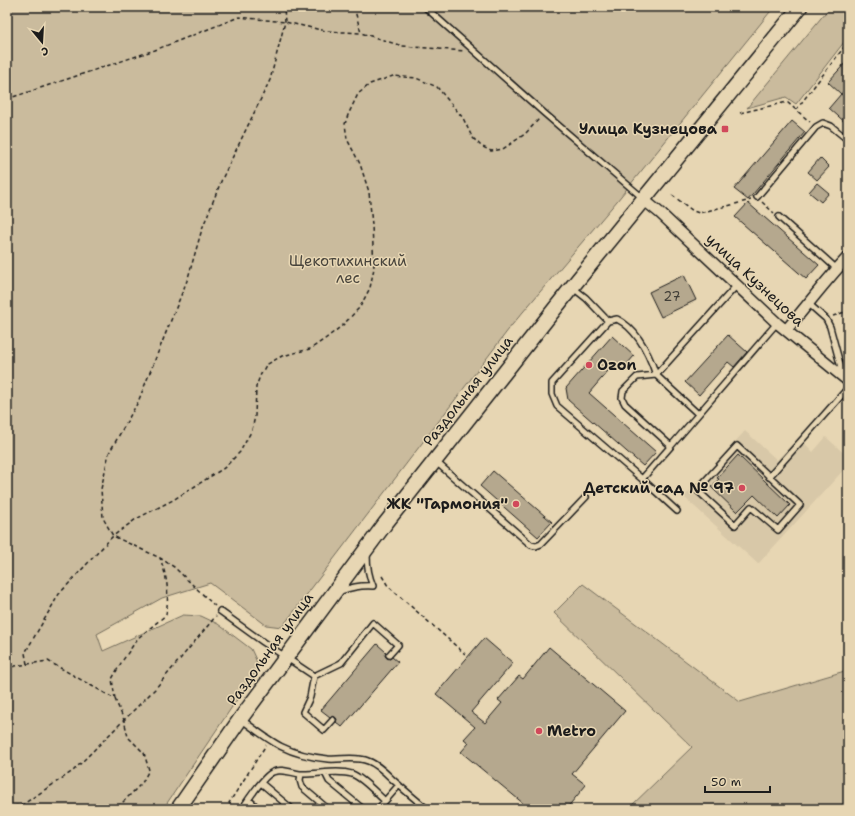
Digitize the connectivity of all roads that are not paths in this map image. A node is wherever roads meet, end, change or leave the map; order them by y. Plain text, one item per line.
1 (425, 7) edge
2 (800, 7) edge
3 (848, 140) edge
4 (758, 197) road end
5 (644, 200) junction
6 (778, 217) road end
7 (848, 257) edge
8 (837, 269) junction
9 (737, 285) junction
10 (572, 287) junction
11 (809, 304) junction
12 (608, 321) junction
13 (778, 323) junction
14 (786, 330) junction
15 (656, 376) junction
16 (846, 380) edge
17 (848, 388) edge
18 (698, 414) junction
19 (671, 446) junction
20 (435, 460) junction
21 (769, 476) junction
22 (642, 479) junction
23 (586, 497) dead end
24 (677, 511) dead end
25 (370, 544) junction
26 (331, 595) junction
27 (220, 611) road end
28 (389, 655) dead end
29 (286, 656) junction
30 (314, 676) junction
31 (240, 718) junction
32 (333, 720) dead end
33 (325, 773) junction
34 (301, 774) junction
35 (261, 783) junction
36 (399, 785) junction
37 (248, 800) junction
38 (385, 801) junction
39 (178, 809) edge
40 (242, 809) edge
41 (259, 809) edge
42 (292, 809) edge
43 (328, 809) edge
44 (363, 809) edge
45 (378, 809) edge
46 (426, 809) edge

1 - 5 lane
2 - 5 main road, Раздольная улица
3 - 4 lane
5 - 9 street, улица Кузнецова
5 - 10 main road, Раздольная улица
6 - 8 lane
7 - 8 street
8 - 11 street
9 - 13 street, улица Кузнецова
9 - 15 lane
10 - 12 lane
10 - 20 main road, Раздольная улица
11 - 14 street
11 - 16 lane
12 - 15 lane
12 - 22 lane
13 - 14 street, улица Кузнецова
13 - 18 lane
14 - 16 street, улица Кузнецова
15 - 18 lane
15 - 19 lane
17 - 21 lane
18 - 19 lane
19 - 22 lane
20 - 23 lane
20 - 25 main road, Раздольная улица
21 - 21 lane
22 - 24 lane
25 - 26 main road, Раздольная улица
25 - 26 lane
26 - 29 main road, Раздольная улица
27 - 29 lane
28 - 30 lane
29 - 30 lane
29 - 31 main road, Раздольная улица
30 - 32 lane
31 - 36 lane
31 - 39 main road, Раздольная улица
33 - 34 lane
33 - 38 lane
33 - 44 lane
34 - 35 lane
34 - 43 lane
35 - 37 lane
35 - 42 lane
36 - 38 lane
36 - 46 lane
37 - 40 lane
37 - 41 lane
38 - 45 lane

